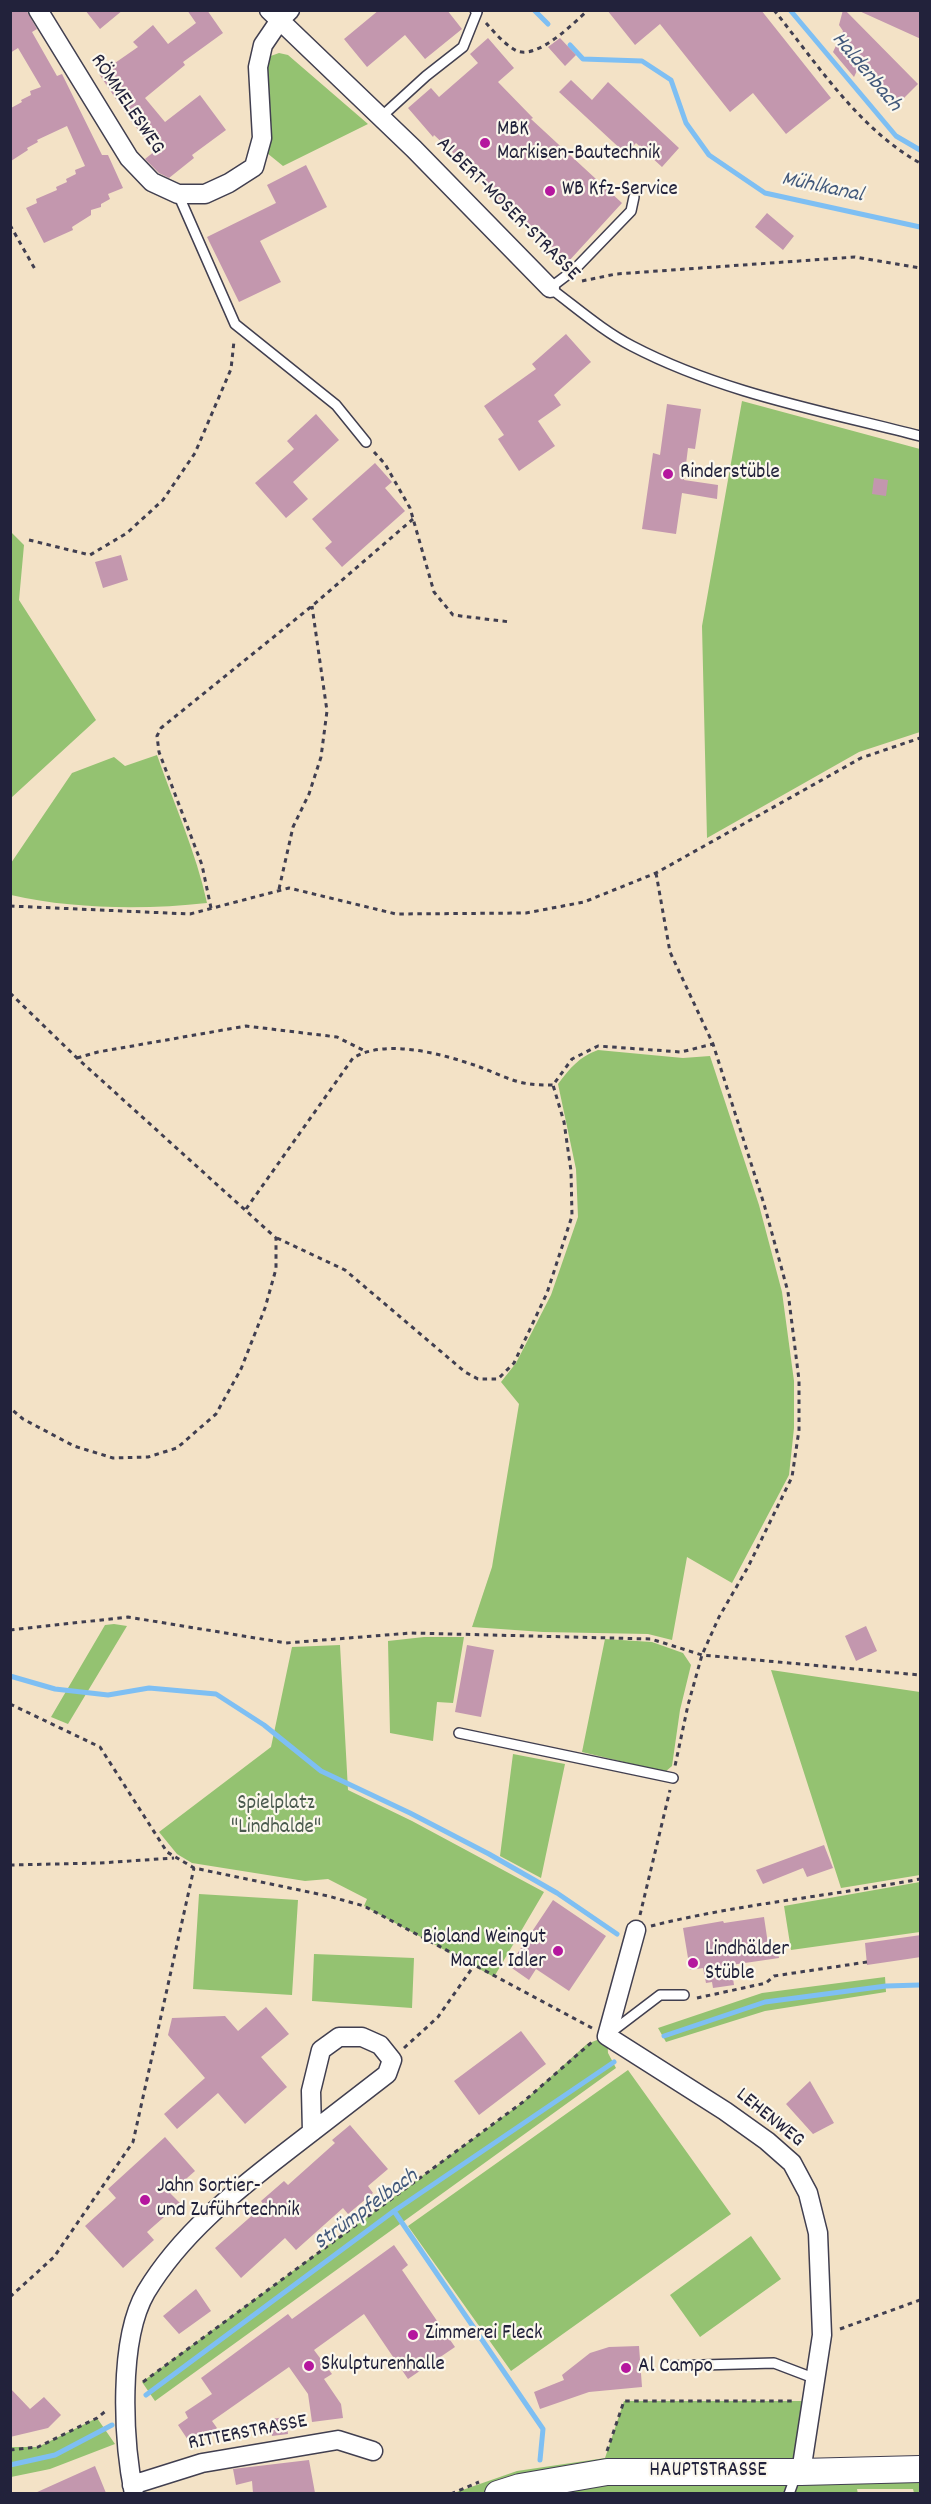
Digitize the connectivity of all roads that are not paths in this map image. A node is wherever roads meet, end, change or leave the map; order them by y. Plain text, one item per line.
1 (38, 10) edge
2 (476, 11) edge
3 (280, 14) edge
4 (381, 117) junction
5 (178, 194) junction
6 (634, 197) dead end
7 (550, 288) junction
8 (921, 436) edge
9 (366, 442) road end
10 (459, 1733) dead end
11 (673, 1778) road end
12 (636, 1930) road end
13 (684, 1995) road end
14 (607, 2036) junction
15 (312, 2132) junction
16 (667, 2366) dead end
17 (816, 2379) junction
18 (373, 2451) dead end
19 (921, 2469) edge
20 (795, 2483) edge
21 (490, 2488) edge
22 (133, 2489) edge

1 - 5 street, RÖMMELESWEG
2 - 4 lane
3 - 4 street, ALBERT-MOSER-STRASSE
3 - 5 street, RÖMMELESWEG
4 - 7 street, ALBERT-MOSER-STRASSE
5 - 9 lane
6 - 7 lane
7 - 8 lane, ALBERT-MOSER-STRASSE
10 - 11 lane
12 - 14 street
13 - 14 lane
14 - 17 street, LEHENWEG
15 - 15 street, RITTERSTRASSE
15 - 22 street, RITTERSTRASSE
16 - 17 lane
17 - 20 street, LEHENWEG
18 - 22 street, RITTERSTRASSE
19 - 20 main road, HAUPTSTRASSE
20 - 21 main road, HAUPTSTRASSE

